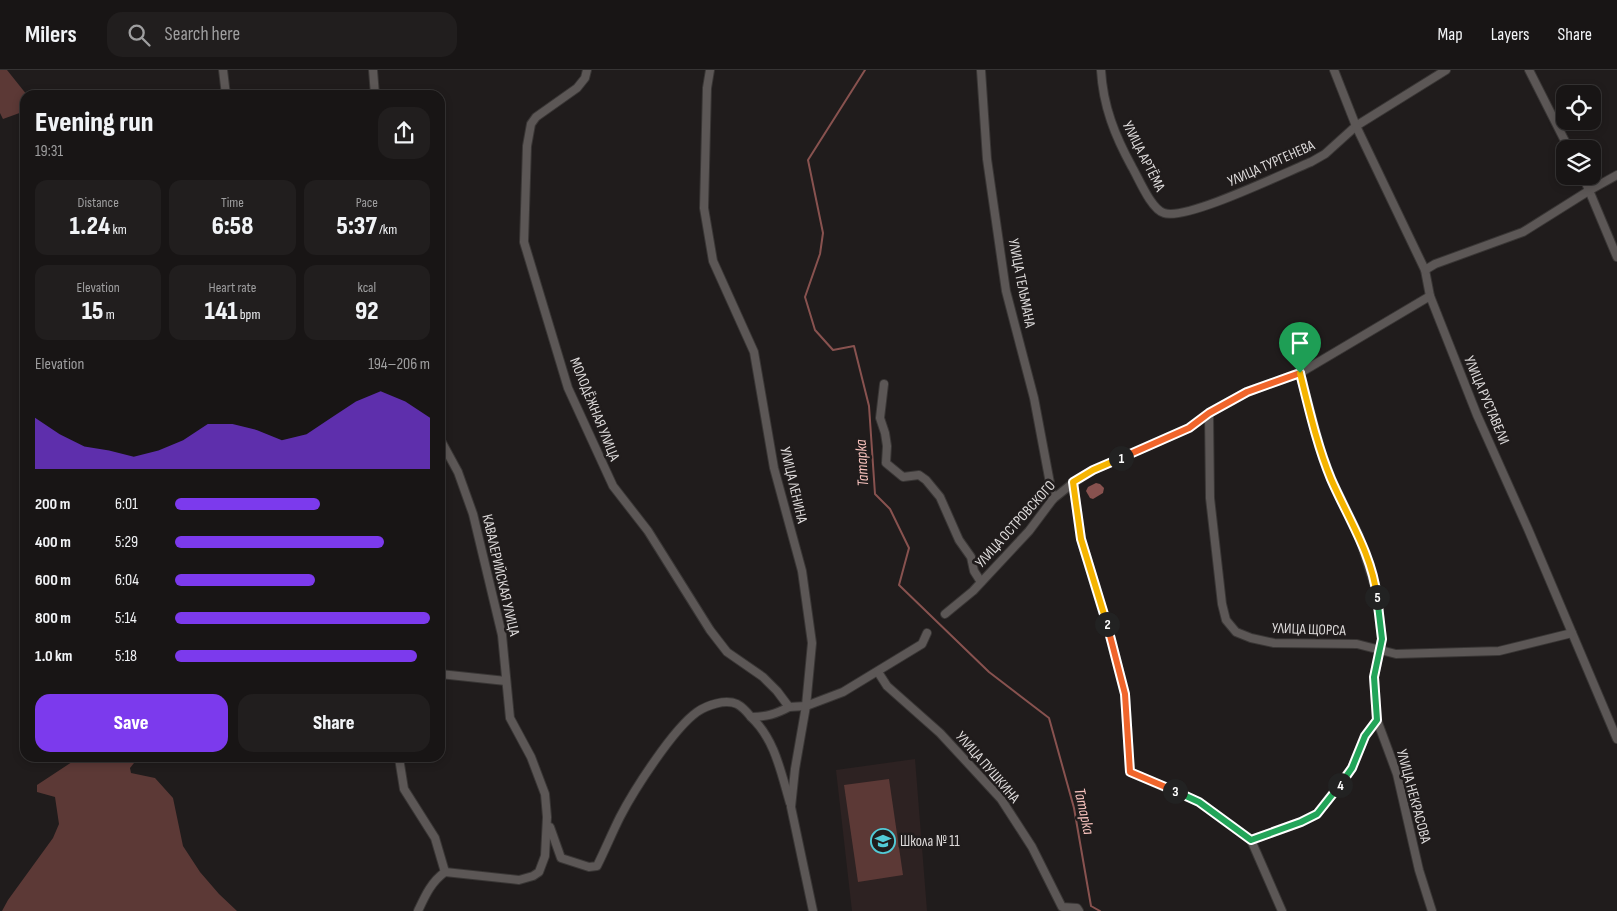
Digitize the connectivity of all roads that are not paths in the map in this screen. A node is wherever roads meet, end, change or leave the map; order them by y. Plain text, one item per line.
1 (223, 70) edge
2 (373, 70) edge
3 (587, 70) edge
4 (710, 70) edge
5 (981, 70) edge
6 (1101, 70) edge
7 (1334, 70) edge
8 (1446, 70) edge
9 (1529, 70) edge
10 (225, 90) edge
11 (375, 90) edge
12 (1356, 126) junction
13 (1564, 140) edge
14 (1617, 175) edge
15 (1588, 185) edge
16 (1590, 190) junction
17 (1172, 214) joint
18 (1617, 257) edge
19 (1425, 270) junction
20 (1430, 296) junction
21 (1300, 373) junction
22 (884, 384) dead end
23 (1209, 413) junction
24 (445, 450) edge
25 (1073, 482) junction
26 (1054, 499) junction
27 (981, 582) junction
28 (945, 614) dead end
29 (928, 633) dead end
30 (1572, 633) junction
31 (1378, 651) junction
32 (878, 672) junction
33 (445, 675) edge
34 (506, 681) junction
35 (806, 706) junction
36 (789, 707) junction
37 (751, 717) junction
38 (1377, 720) junction
39 (1617, 740) edge
40 (400, 762) edge
41 (791, 807) junction
42 (547, 817) junction
43 (1251, 840) junction
44 (445, 872) junction
45 (1059, 909) edge
46 (418, 911) edge
47 (814, 911) edge
48 (1079, 911) edge
49 (1282, 911) edge
50 (1432, 911) edge

1 - 10 street
2 - 11 street
3 - 36 street, МОЛОДЁЖНАЯ УЛИЦА
4 - 35 street, УЛИЦА ЛЕНИНА
5 - 26 street, УЛИЦА ТЕЛЬМАНА
6 - 17 street, УЛИЦА АРТЁМА
7 - 12 street, УЛИЦА РУСТАВЕЛИ
8 - 12 street, УЛИЦА ТУРГЕНЕВА
9 - 13 street
12 - 17 street, УЛИЦА ТУРГЕНЕВА
12 - 19 street, УЛИЦА РУСТАВЕЛИ
14 - 16 street
15 - 16 street
16 - 18 street
16 - 19 street
19 - 20 street, УЛИЦА РУСТАВЕЛИ
20 - 21 street, УЛИЦА ОСТРОВСКОГО
20 - 30 street, УЛИЦА РУСТАВЕЛИ
21 - 23 street, УЛИЦА ОСТРОВСКОГО
21 - 31 street, УЛИЦА НЕКРАСОВА
22 - 27 street
23 - 25 street, УЛИЦА ОСТРОВСКОГО
23 - 31 street, УЛИЦА ЩОРСА
24 - 34 street, КАВАЛЕРИЙСКАЯ УЛИЦА
25 - 26 street, УЛИЦА ОСТРОВСКОГО
25 - 43 street
26 - 27 street, УЛИЦА ОСТРОВСКОГО
27 - 28 street, УЛИЦА ОСТРОВСКОГО
29 - 32 street
30 - 31 street, УЛИЦА ЩОРСА
30 - 39 street, УЛИЦА РУСТАВЕЛИ
31 - 38 street, УЛИЦА НЕКРАСОВА
32 - 35 street
32 - 45 street, УЛИЦА ПУШКИНА
33 - 34 street
34 - 42 street, КАВАЛЕРИЙСКАЯ УЛИЦА
35 - 36 street
35 - 41 street, УЛИЦА ЛЕНИНА
36 - 37 street
37 - 41 street
37 - 42 street
38 - 43 street
38 - 50 street, УЛИЦА НЕКРАСОВА
40 - 44 street
41 - 47 street, УЛИЦА ЛЕНИНА
42 - 44 street, КАВАЛЕРИЙСКАЯ УЛИЦА
43 - 49 street
44 - 46 street
45 - 48 street, УЛИЦА ПУШКИНА

